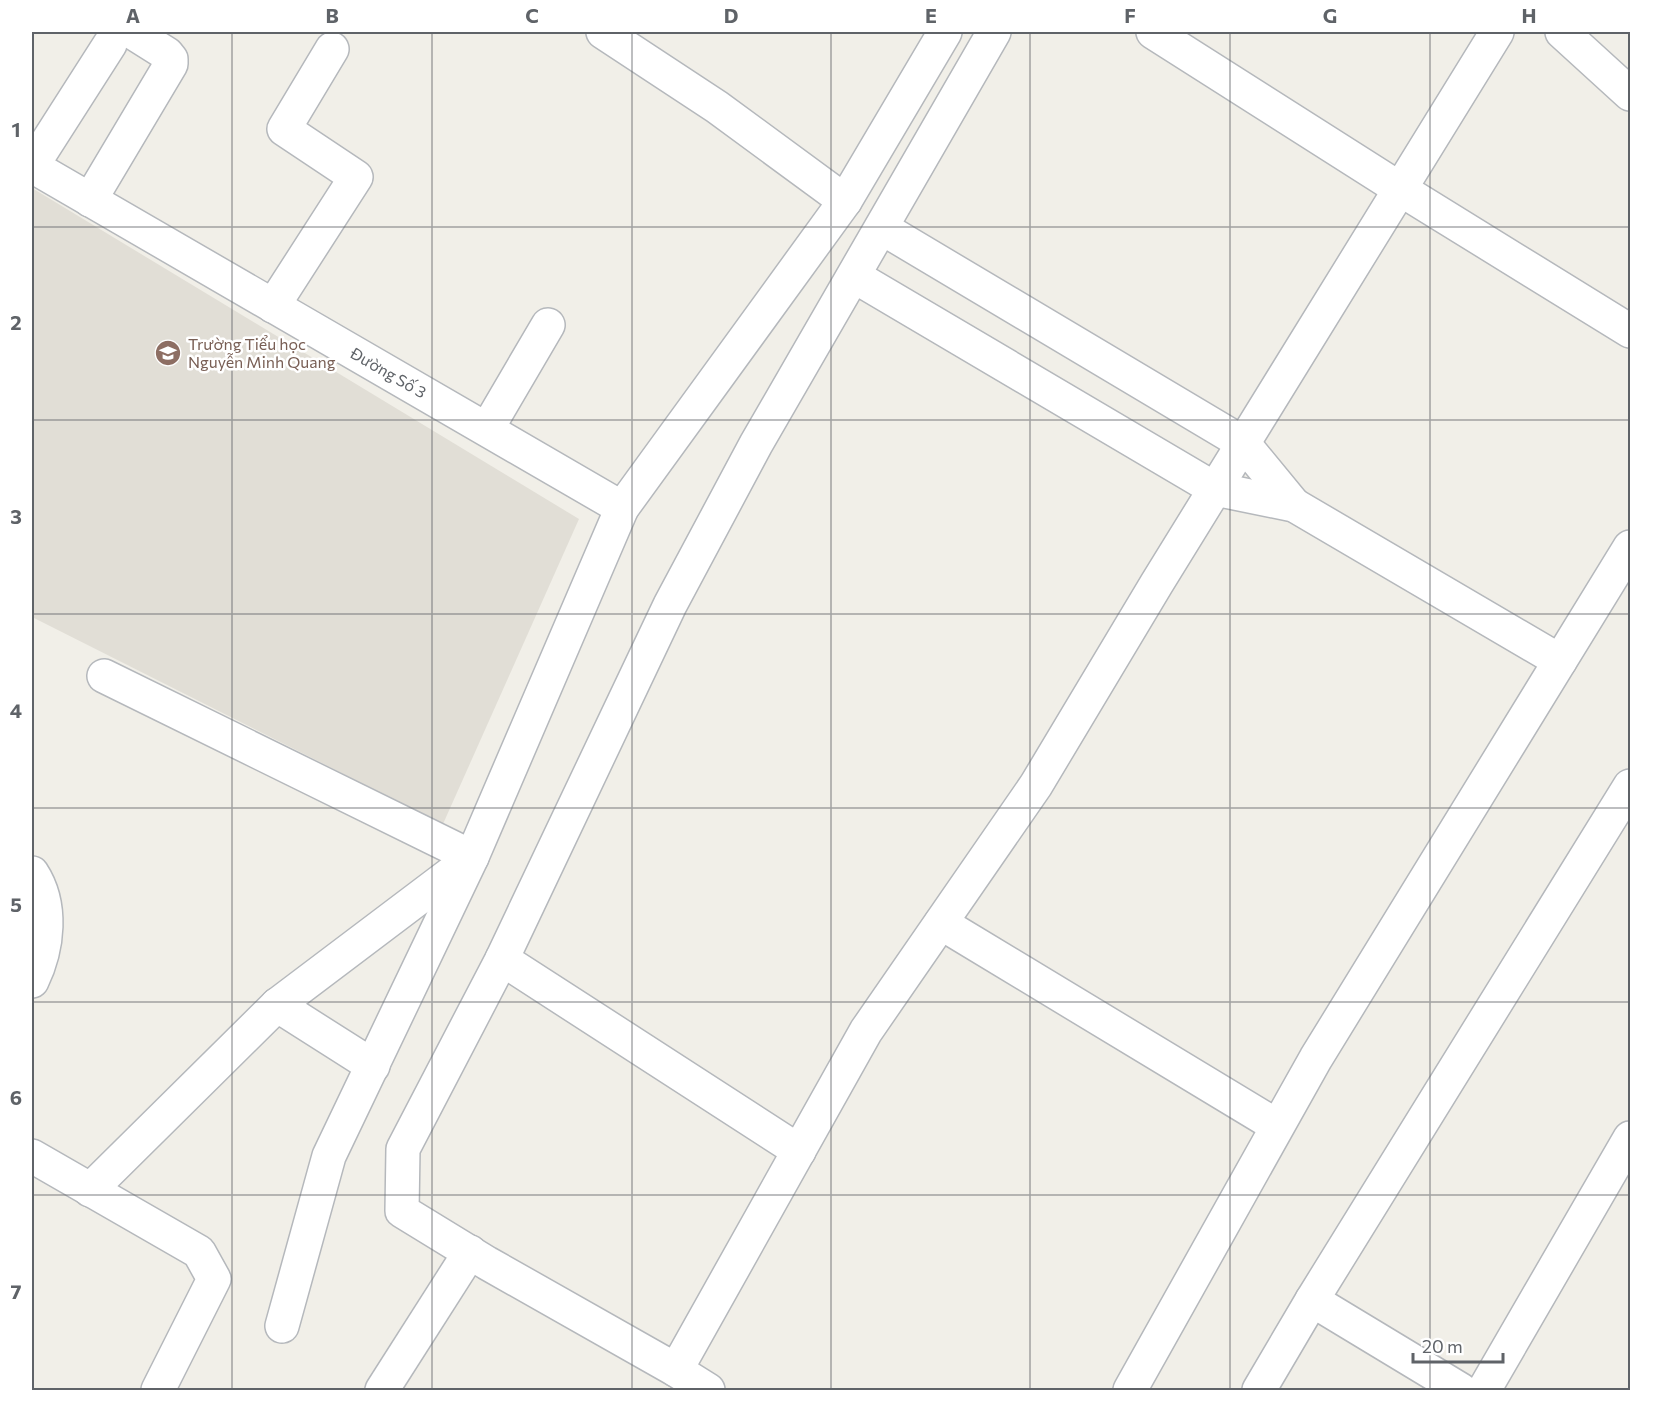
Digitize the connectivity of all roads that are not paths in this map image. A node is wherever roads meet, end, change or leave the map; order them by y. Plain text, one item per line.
1 (603, 32) edge
2 (945, 32) edge
3 (994, 32) edge
4 (1153, 32) edge
5 (1497, 32) edge
6 (1562, 32) edge
7 (121, 38) edge
8 (332, 49) dead end
9 (1630, 94) edge
10 (32, 166) edge
11 (1400, 189) junction
12 (90, 200) junction
13 (845, 201) junction
14 (882, 228) junction
15 (854, 276) junction
16 (273, 306) junction
17 (549, 325) dead end
18 (1630, 331) edge
19 (487, 429) junction
20 (1244, 443) junction
21 (1215, 489) junction
22 (1294, 505) junction
23 (622, 508) junction
24 (1630, 548) edge
25 (1560, 661) junction
26 (104, 676) dead end
27 (1629, 793) edge
28 (472, 857) junction
29 (32, 873) edge
30 (940, 923) junction
31 (502, 959) junction
32 (32, 981) edge
33 (278, 1005) junction
34 (373, 1066) junction
35 (1277, 1126) junction
36 (1630, 1138) edge
37 (799, 1151) junction
38 (32, 1156) edge
39 (90, 1190) junction
40 (470, 1252) junction
41 (1312, 1300) junction
42 (282, 1326) dead end
43 (676, 1370) junction
44 (159, 1390) edge
45 (382, 1390) edge
46 (708, 1390) edge
47 (1130, 1390) edge
48 (1259, 1390) edge
49 (1461, 1390) edge
50 (1484, 1390) edge

1 - 13 street
2 - 13 street
3 - 14 street
4 - 11 street
5 - 11 street
6 - 9 street
7 - 10 street
7 - 12 street
8 - 16 street
10 - 12 street, Đường Số 3
11 - 18 street
11 - 20 street
12 - 16 street, Đường Số 3
13 - 23 street
14 - 15 street
14 - 20 street
15 - 21 street
15 - 31 street
16 - 19 street, Đường Số 3
17 - 19 street
19 - 23 street, Đường Số 3
20 - 21 street
20 - 22 street
21 - 22 street
21 - 30 street
22 - 25 street
23 - 28 street
24 - 25 street
25 - 35 street
26 - 28 street
27 - 41 street
28 - 33 street
28 - 34 street
29 - 32 street
30 - 35 street
30 - 37 street
31 - 37 street
31 - 40 street
33 - 34 street
33 - 39 street
34 - 42 street
35 - 47 street
36 - 50 street
37 - 43 street
38 - 39 street
39 - 44 street
40 - 43 street
40 - 45 street
41 - 48 street
41 - 49 street
43 - 46 street

